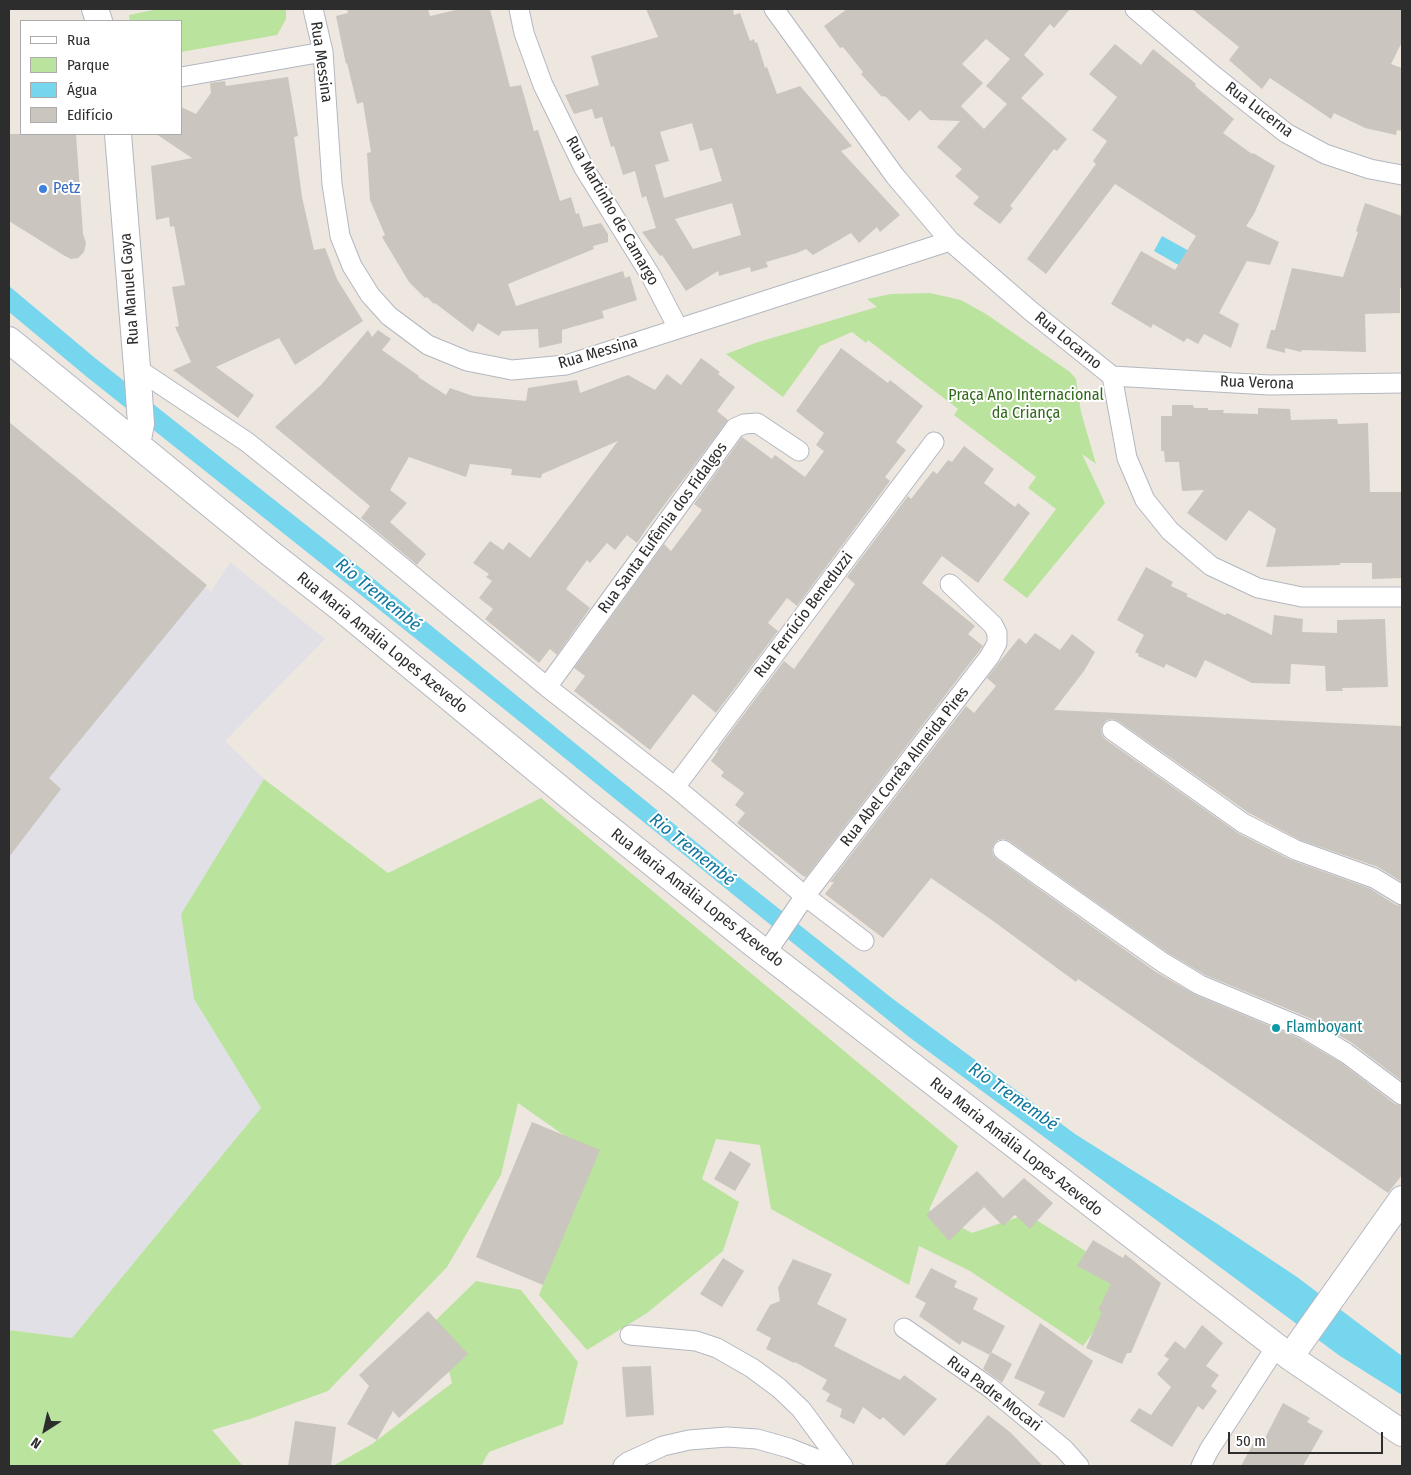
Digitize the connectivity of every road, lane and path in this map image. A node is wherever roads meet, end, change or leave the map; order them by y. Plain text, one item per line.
1 (313, 9) edge
2 (519, 9) edge
3 (774, 9) edge
4 (1135, 9) edge
5 (323, 52) junction
6 (182, 78) edge
7 (118, 135) edge
8 (1402, 175) edge
9 (950, 241) junction
10 (678, 328) junction
11 (9, 340) edge
12 (137, 374) junction
13 (1112, 376) junction
14 (1402, 383) edge
15 (139, 434) junction
16 (934, 442) dead end
17 (798, 451) dead end
18 (950, 584) dead end
19 (1402, 597) edge
20 (547, 687) junction
21 (1112, 730) dead end
22 (675, 787) junction
23 (1003, 850) dead end
24 (1402, 895) edge
25 (805, 896) junction
26 (864, 940) dead end
27 (771, 947) junction
28 (1402, 1095) edge
29 (1402, 1199) edge
30 (904, 1328) dead end
31 (630, 1335) dead end
32 (1283, 1352) junction
33 (1402, 1433) edge
34 (809, 1462) edge
35 (623, 1466) edge
36 (834, 1466) edge
37 (843, 1466) edge
38 (1079, 1466) edge
39 (1201, 1466) edge

1 - 5 street, Rua Messina
2 - 10 street, Rua Martinho de Camargo
3 - 9 street, Rua Locarno
4 - 8 street, Rua Lucerna
5 - 6 street
5 - 10 street, Rua Messina
7 - 12 main road, Rua Manuel Gaya
9 - 10 street, Rua Messina
9 - 13 street, Rua Locarno
11 - 15 main road, Rua Maria Amália Lopes Azevedo
12 - 15 main road, Rua Manuel Gaya
12 - 20 street
13 - 14 street, Rua Verona
13 - 19 street, Rua Locarno
15 - 27 main road, Rua Maria Amália Lopes Azevedo
16 - 22 street, Rua Ferrúcio Beneduzzi
17 - 20 street, Rua Santa Eufêmia dos Fidalgos
18 - 25 street, Rua Abel Corrêa Almeida Pires
20 - 22 street
21 - 24 street
22 - 25 street
23 - 28 street
25 - 26 street
25 - 27 street, Rua Abel Corrêa Almeida Pires
27 - 32 main road, Rua Maria Amália Lopes Azevedo
29 - 32 main road
30 - 38 street, Rua Padre Mocari
31 - 37 street
32 - 33 main road, Rua Maria Amália Lopes Azevedo
32 - 39 street
34 - 35 street
34 - 36 street

